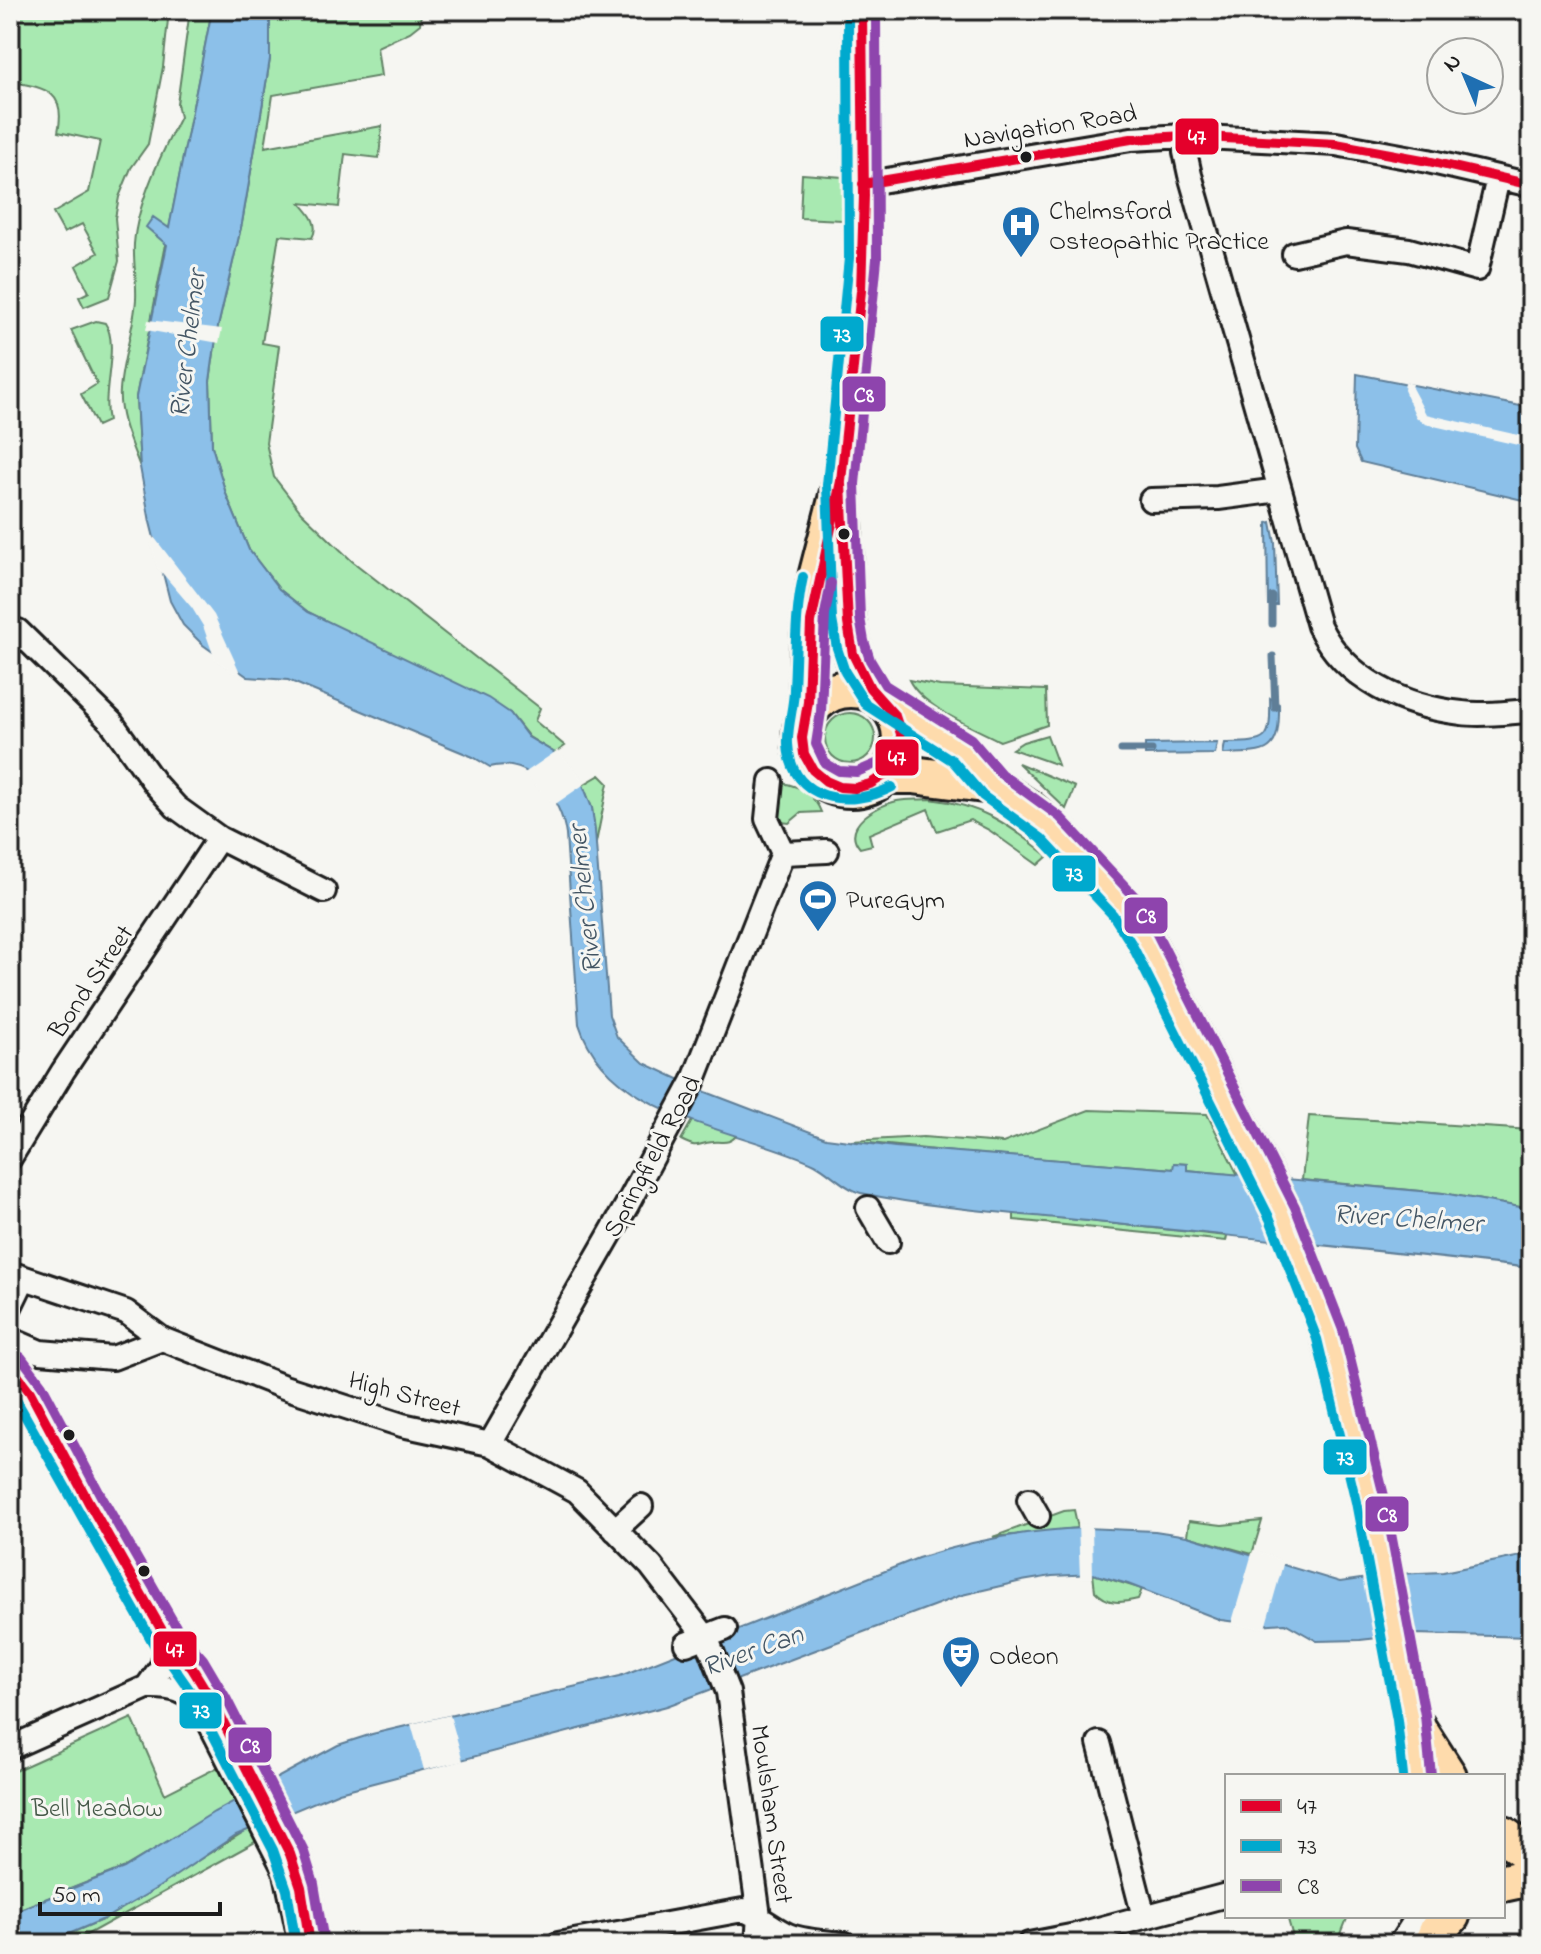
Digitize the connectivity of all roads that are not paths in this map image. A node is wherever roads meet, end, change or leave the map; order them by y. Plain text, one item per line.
1 (862, 10) edge
2 (1185, 136) junction
3 (1498, 178) junction
4 (863, 184) junction
5 (1531, 185) edge
6 (1294, 254) dead end
7 (841, 484) junction
8 (1279, 490) junction
9 (1151, 500) dead end
10 (18, 631) dead end
11 (882, 700) junction
12 (1531, 711) edge
13 (807, 715) junction
14 (885, 775) junction
15 (771, 781) dead end
16 (998, 788) junction
17 (219, 838) junction
18 (827, 851) dead end
19 (783, 853) junction
20 (324, 891) dead end
21 (10, 1158) edge
22 (868, 1208) dead end
23 (888, 1242) dead end
24 (17, 1275) edge
25 (10, 1307) edge
26 (10, 1339) edge
27 (162, 1339) junction
28 (10, 1366) edge
29 (490, 1444) junction
30 (641, 1506) dead end
31 (615, 1530) junction
32 (147, 1687) junction
33 (728, 1692) joint
34 (1411, 1718) junction
35 (1099, 1743) dead end
36 (10, 1748) edge
37 (1417, 1774) edge
38 (1447, 1774) edge
39 (1505, 1836) edge
40 (1531, 1855) edge
41 (1531, 1877) edge
42 (1505, 1883) edge
43 (1225, 1896) edge
44 (759, 1916) junction
45 (1144, 1917) junction
46 (1436, 1924) edge
47 (301, 1944) edge
48 (558, 1944) edge
49 (757, 1944) edge
50 (845, 1944) edge
51 (1029, 1944) edge
52 (1400, 1944) edge

1 - 4 main road
2 - 3 street, Navigation Road
2 - 4 street, Navigation Road
2 - 8 street
3 - 5 street, Navigation Road
3 - 6 street
4 - 7 main road
7 - 11 main road
7 - 13 main road
8 - 9 street
8 - 12 street
10 - 17 street
11 - 13 main road
11 - 14 main road
11 - 16 main road
13 - 14 main road
14 - 16 main road
15 - 19 street
16 - 34 main road
17 - 20 street
17 - 21 street, Bond Street
18 - 19 street
19 - 29 street, Springfield Road
22 - 23 street
24 - 25 street
24 - 27 street, High Street
26 - 27 street
27 - 29 street, High Street
28 - 32 street
29 - 31 street, High Street
30 - 31 street
31 - 33 street, High Street
32 - 36 street
32 - 47 street
33 - 44 street, Moulsham Street
34 - 37 main road
34 - 38 main road
35 - 45 street
39 - 40 main road
41 - 42 main road
43 - 45 street
44 - 48 street
44 - 49 street, Moulsham Street
44 - 50 street
45 - 51 street
46 - 52 street

